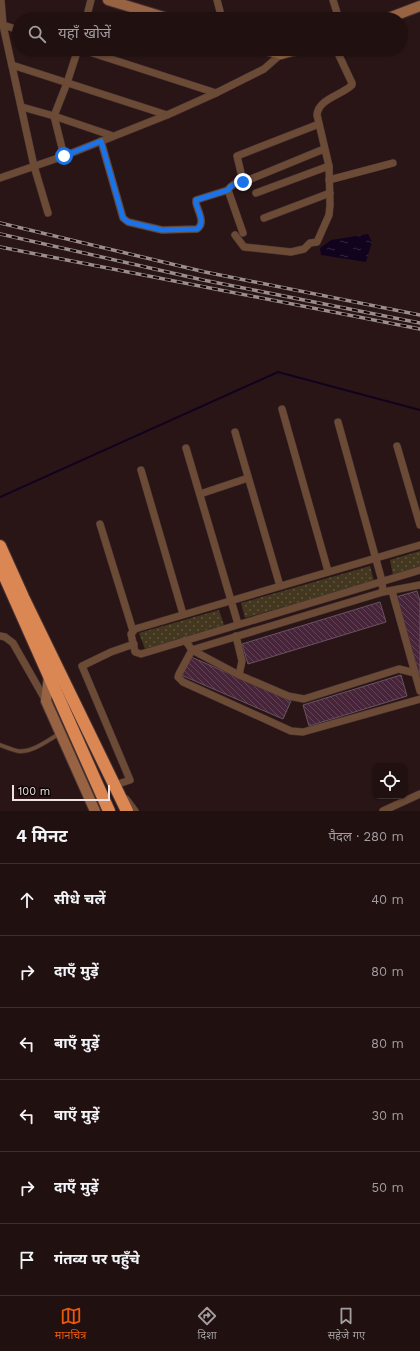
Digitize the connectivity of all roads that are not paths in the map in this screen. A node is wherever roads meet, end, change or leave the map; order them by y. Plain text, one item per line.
1 (1, 0) edge
2 (91, 0) edge
3 (108, 0) edge
4 (217, 0) edge
5 (334, 0) edge
6 (420, 6) edge
7 (88, 12) edge
8 (147, 12) edge
9 (220, 12) edge
10 (337, 12) edge
11 (404, 12) edge
12 (3, 25) junction
13 (12, 28) edge
14 (77, 56) edge
15 (101, 56) edge
16 (278, 56) edge
17 (339, 56) edge
18 (12, 65) junction
19 (67, 83) junction
20 (216, 93) junction
21 (22, 107) junction
22 (167, 115) junction
23 (54, 116) junction
24 (319, 124) junction
25 (113, 136) junction
26 (101, 141) junction
27 (324, 149) junction
28 (64, 156) junction
29 (393, 163) dead end
30 (34, 166) junction
31 (329, 166) junction
32 (0, 178) edge
33 (329, 180) junction
34 (240, 181) junction
35 (228, 190) junction
36 (256, 193) dead end
37 (330, 193) junction
38 (48, 213) dead end
39 (264, 218) dead end
40 (243, 233) dead end
41 (235, 235) dead end
42 (282, 410) dead end
43 (338, 422) dead end
44 (235, 432) dead end
45 (397, 446) dead end
46 (186, 448) dead end
47 (140, 470) dead end
48 (248, 478) junction
49 (200, 494) junction
50 (100, 524) dead end
51 (420, 525) edge
52 (420, 545) edge
53 (0, 546) edge
54 (376, 558) junction
55 (0, 566) edge
56 (420, 570) edge
57 (328, 571) junction
58 (382, 581) junction
59 (420, 585) edge
60 (280, 586) junction
61 (392, 591) junction
62 (383, 592) junction
63 (232, 601) junction
64 (183, 614) junction
65 (238, 624) junction
66 (133, 631) junction
67 (0, 636) edge
68 (236, 636) junction
69 (185, 640) junction
70 (134, 644) junction
71 (192, 650) junction
72 (415, 673) junction
73 (240, 675) junction
74 (49, 676) junction
75 (420, 691) edge
76 (420, 699) edge
77 (46, 701) junction
78 (60, 733) junction
79 (0, 745) edge
80 (115, 785) junction
81 (420, 794) edge
82 (95, 811) edge
83 (109, 811) edge
84 (127, 811) edge
85 (135, 811) edge
86 (383, 811) edge

1 - 12 street
2 - 7 street
3 - 8 street
4 - 9 street
5 - 10 street
6 - 11 street
12 - 13 street
12 - 18 street
14 - 19 street
15 - 20 street
16 - 20 street
17 - 24 street
18 - 19 street
18 - 21 street
19 - 22 street
19 - 23 street
20 - 22 street
21 - 23 street
21 - 30 street
22 - 25 street
23 - 25 street
23 - 28 street
24 - 27 street
24 - 34 street
25 - 26 street
26 - 28 street
26 - 35 street
27 - 31 street
27 - 34 street
28 - 30 street
29 - 33 street
30 - 32 street
30 - 38 street
31 - 33 street
31 - 36 street
33 - 37 street
34 - 35 street
35 - 40 street
37 - 39 street
37 - 41 street
42 - 57 street
43 - 54 street
44 - 48 street
45 - 51 street
46 - 49 street
47 - 64 street
48 - 49 street
48 - 60 street
49 - 63 street
50 - 66 street
52 - 54 street
53 - 80 highway
54 - 57 street
54 - 58 street
55 - 74 highway
56 - 58 street
57 - 60 street
58 - 62 street
58 - 65 street
59 - 61 street
60 - 63 street
61 - 62 street
61 - 72 street
62 - 68 street
63 - 64 street
63 - 65 street
64 - 66 street
65 - 69 street
66 - 70 street
67 - 77 street
68 - 71 street
68 - 73 street
69 - 70 street
69 - 71 street
70 - 80 street
71 - 73 street
71 - 76 street
72 - 73 street
72 - 75 street
74 - 77 street
74 - 83 highway
77 - 78 street
78 - 79 lane
78 - 82 street
80 - 84 highway
80 - 85 street
81 - 86 street

